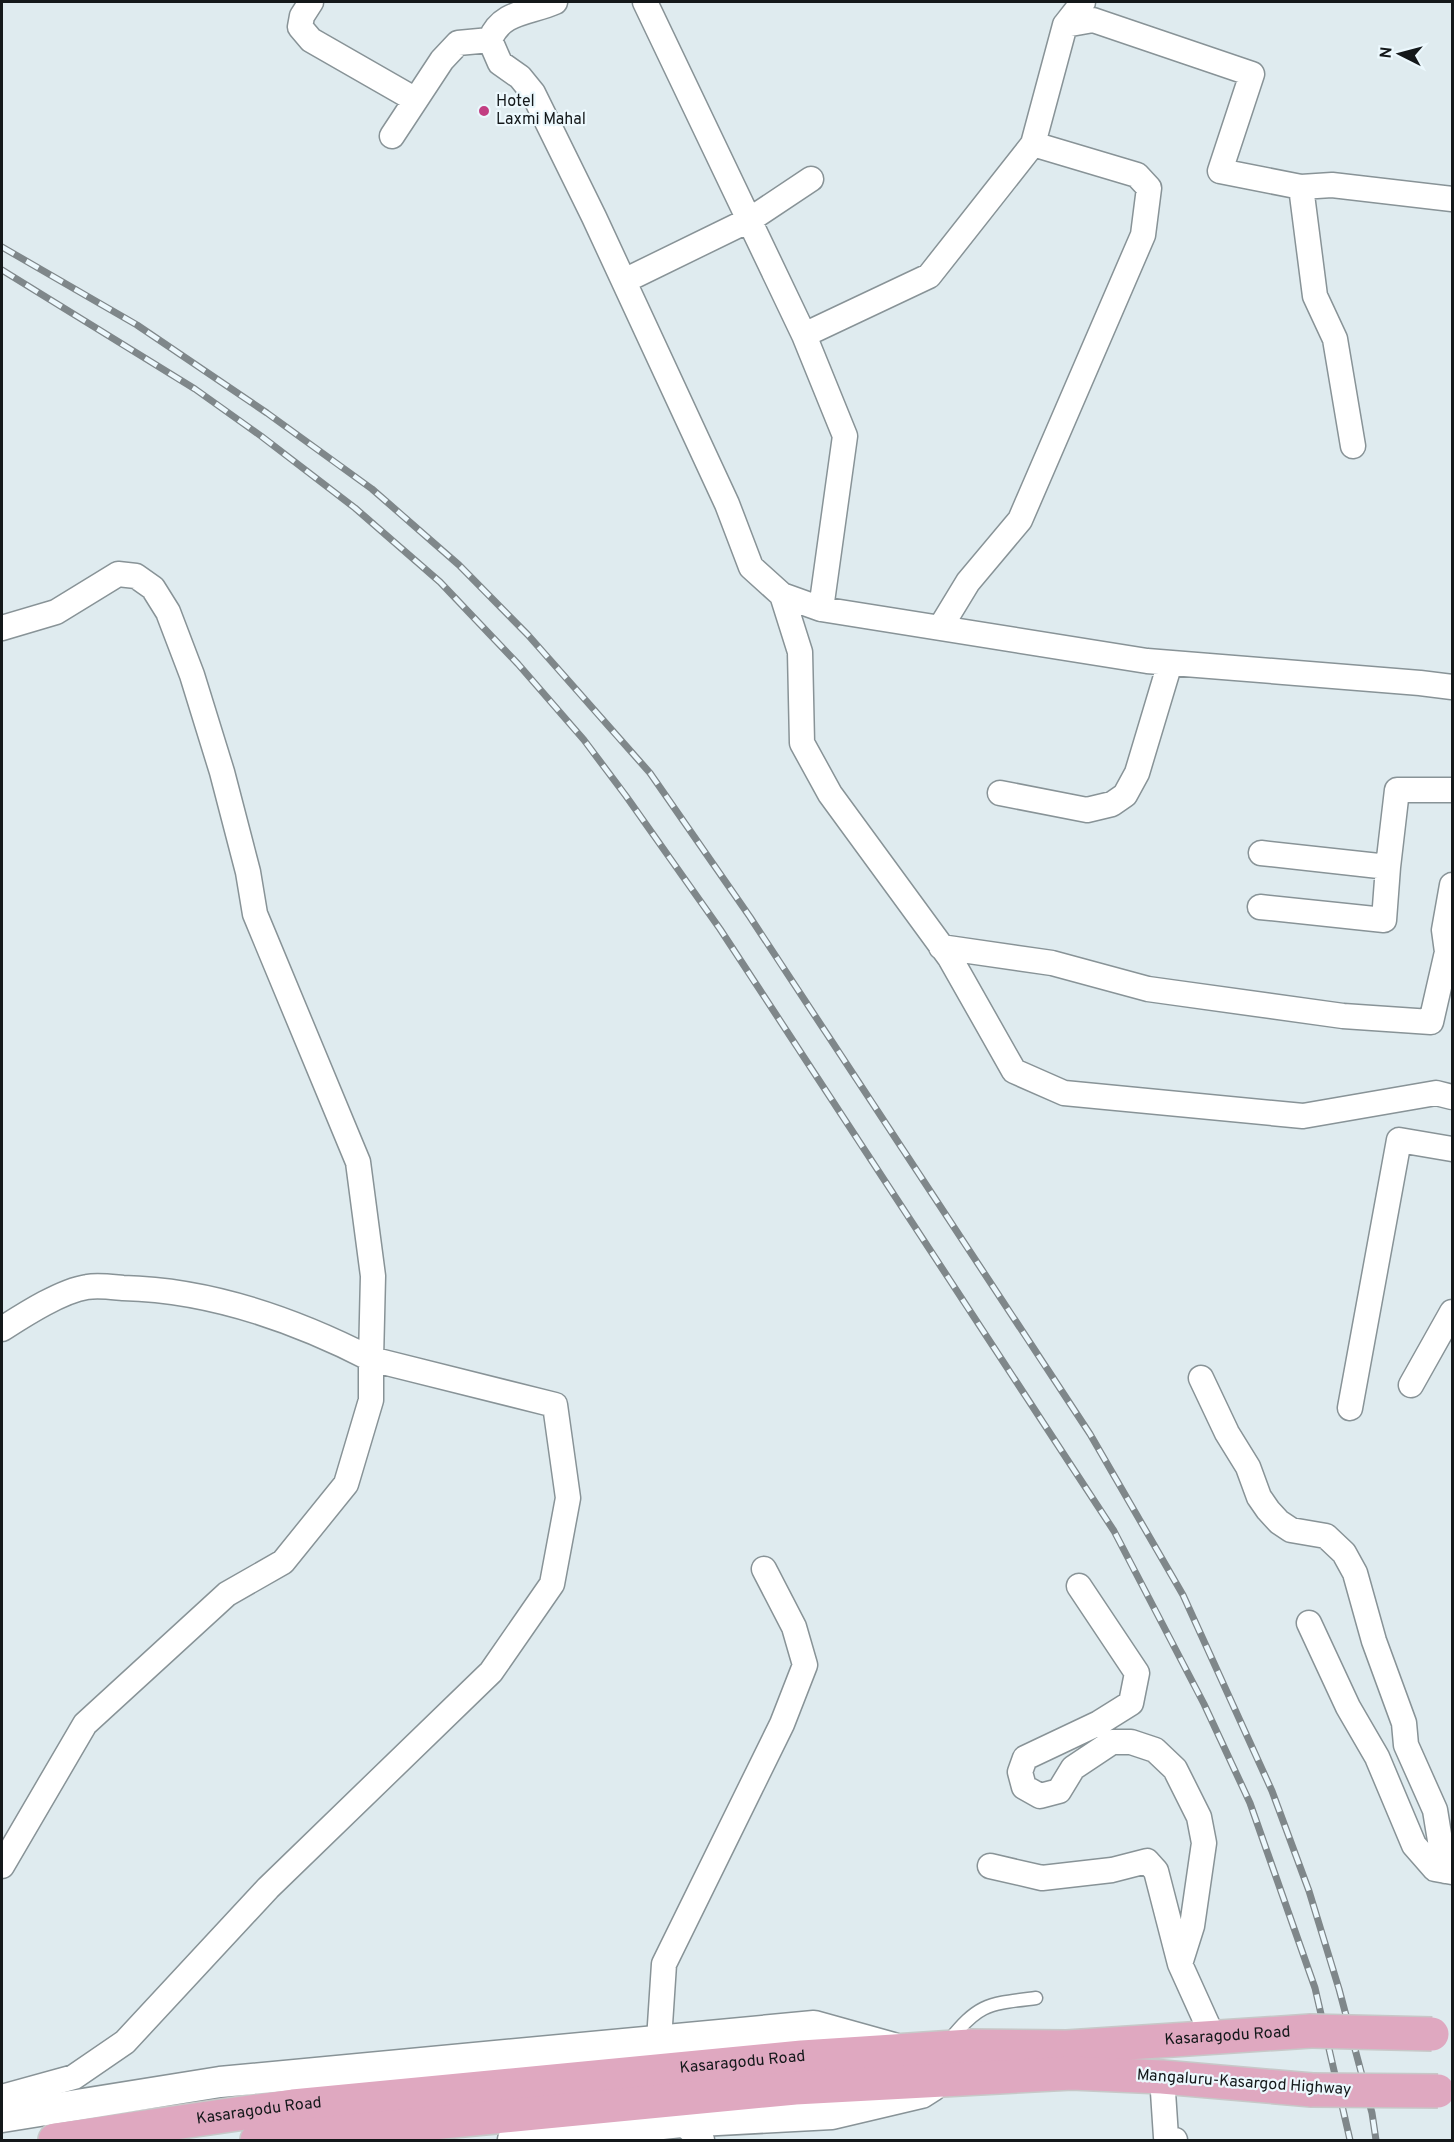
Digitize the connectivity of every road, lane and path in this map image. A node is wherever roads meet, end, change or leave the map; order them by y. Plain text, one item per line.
1 (311, 2) edge
2 (555, 2) edge
3 (645, 2) edge
4 (1083, 2) edge
5 (512, 8) edge
6 (1065, 25) junction
7 (490, 40) junction
8 (414, 99) junction
9 (392, 136) dead end
10 (1033, 144) junction
11 (812, 179) dead end
12 (1301, 187) junction
13 (1452, 199) edge
14 (751, 219) junction
15 (624, 281) junction
16 (804, 335) junction
17 (1353, 446) dead end
18 (782, 595) junction
19 (821, 609) junction
20 (2, 628) edge
21 (940, 628) junction
22 (1170, 663) junction
23 (1452, 687) edge
24 (1452, 790) edge
25 (1000, 793) dead end
26 (1261, 853) dead end
27 (1388, 867) junction
28 (1452, 885) edge
29 (1260, 907) dead end
30 (941, 947) junction
31 (1450, 952) edge
32 (1452, 1097) edge
33 (1452, 1149) edge
34 (1452, 1312) edge
35 (2, 1329) edge
36 (371, 1359) junction
37 (1201, 1378) dead end
38 (1411, 1385) dead end
39 (1350, 1408) dead end
40 (764, 1569) dead end
41 (1079, 1586) dead end
42 (1309, 1623) dead end
43 (2, 1866) edge
44 (990, 1866) dead end
45 (1449, 1871) edge
46 (1180, 1964) junction
47 (1036, 1998) dead end
48 (1442, 2035) edge
49 (1213, 2037) junction
50 (659, 2040) junction
51 (943, 2048) junction
52 (898, 2050) junction
53 (1072, 2073) joint
54 (1162, 2077) junction
55 (942, 2080) junction
56 (1445, 2091) edge
57 (2, 2097) edge
58 (2, 2117) edge
59 (700, 2130) edge
60 (55, 2140) edge
61 (257, 2140) edge
62 (513, 2140) edge
63 (1175, 2140) edge

1 - 8 street
2 - 5 street
3 - 14 street
4 - 6 street
5 - 7 street
6 - 10 street
6 - 12 street
7 - 8 street
7 - 15 street
8 - 9 street
10 - 16 street
10 - 21 street
11 - 14 street
12 - 13 street
12 - 17 street
14 - 15 street
14 - 16 street
15 - 18 street
16 - 19 street
18 - 19 street
18 - 30 street
19 - 21 street
20 - 36 street
21 - 22 street
22 - 23 street
22 - 25 street
24 - 27 street
26 - 27 street
27 - 29 street
28 - 31 street
30 - 31 street
30 - 32 street
33 - 39 street
34 - 38 street
35 - 36 street
36 - 43 street
36 - 57 street
37 - 45 street
40 - 50 street
41 - 46 street
42 - 45 street
44 - 46 street
46 - 49 street
47 - 51 lane
48 - 49 highway, Kasaragodu Road, bridge
49 - 51 highway, Kasaragodu Road
50 - 52 street
50 - 58 street
51 - 52 highway, Kasaragodu Road
52 - 60 highway, Kasaragodu Road
53 - 54 highway, Mangaluru-Kasargod Highway
53 - 55 highway, Kasaragodu Road
54 - 56 highway, Mangaluru-Kasargod Highway, bridge
54 - 63 street
55 - 59 street
55 - 61 highway, Kasaragodu Road
59 - 62 street

